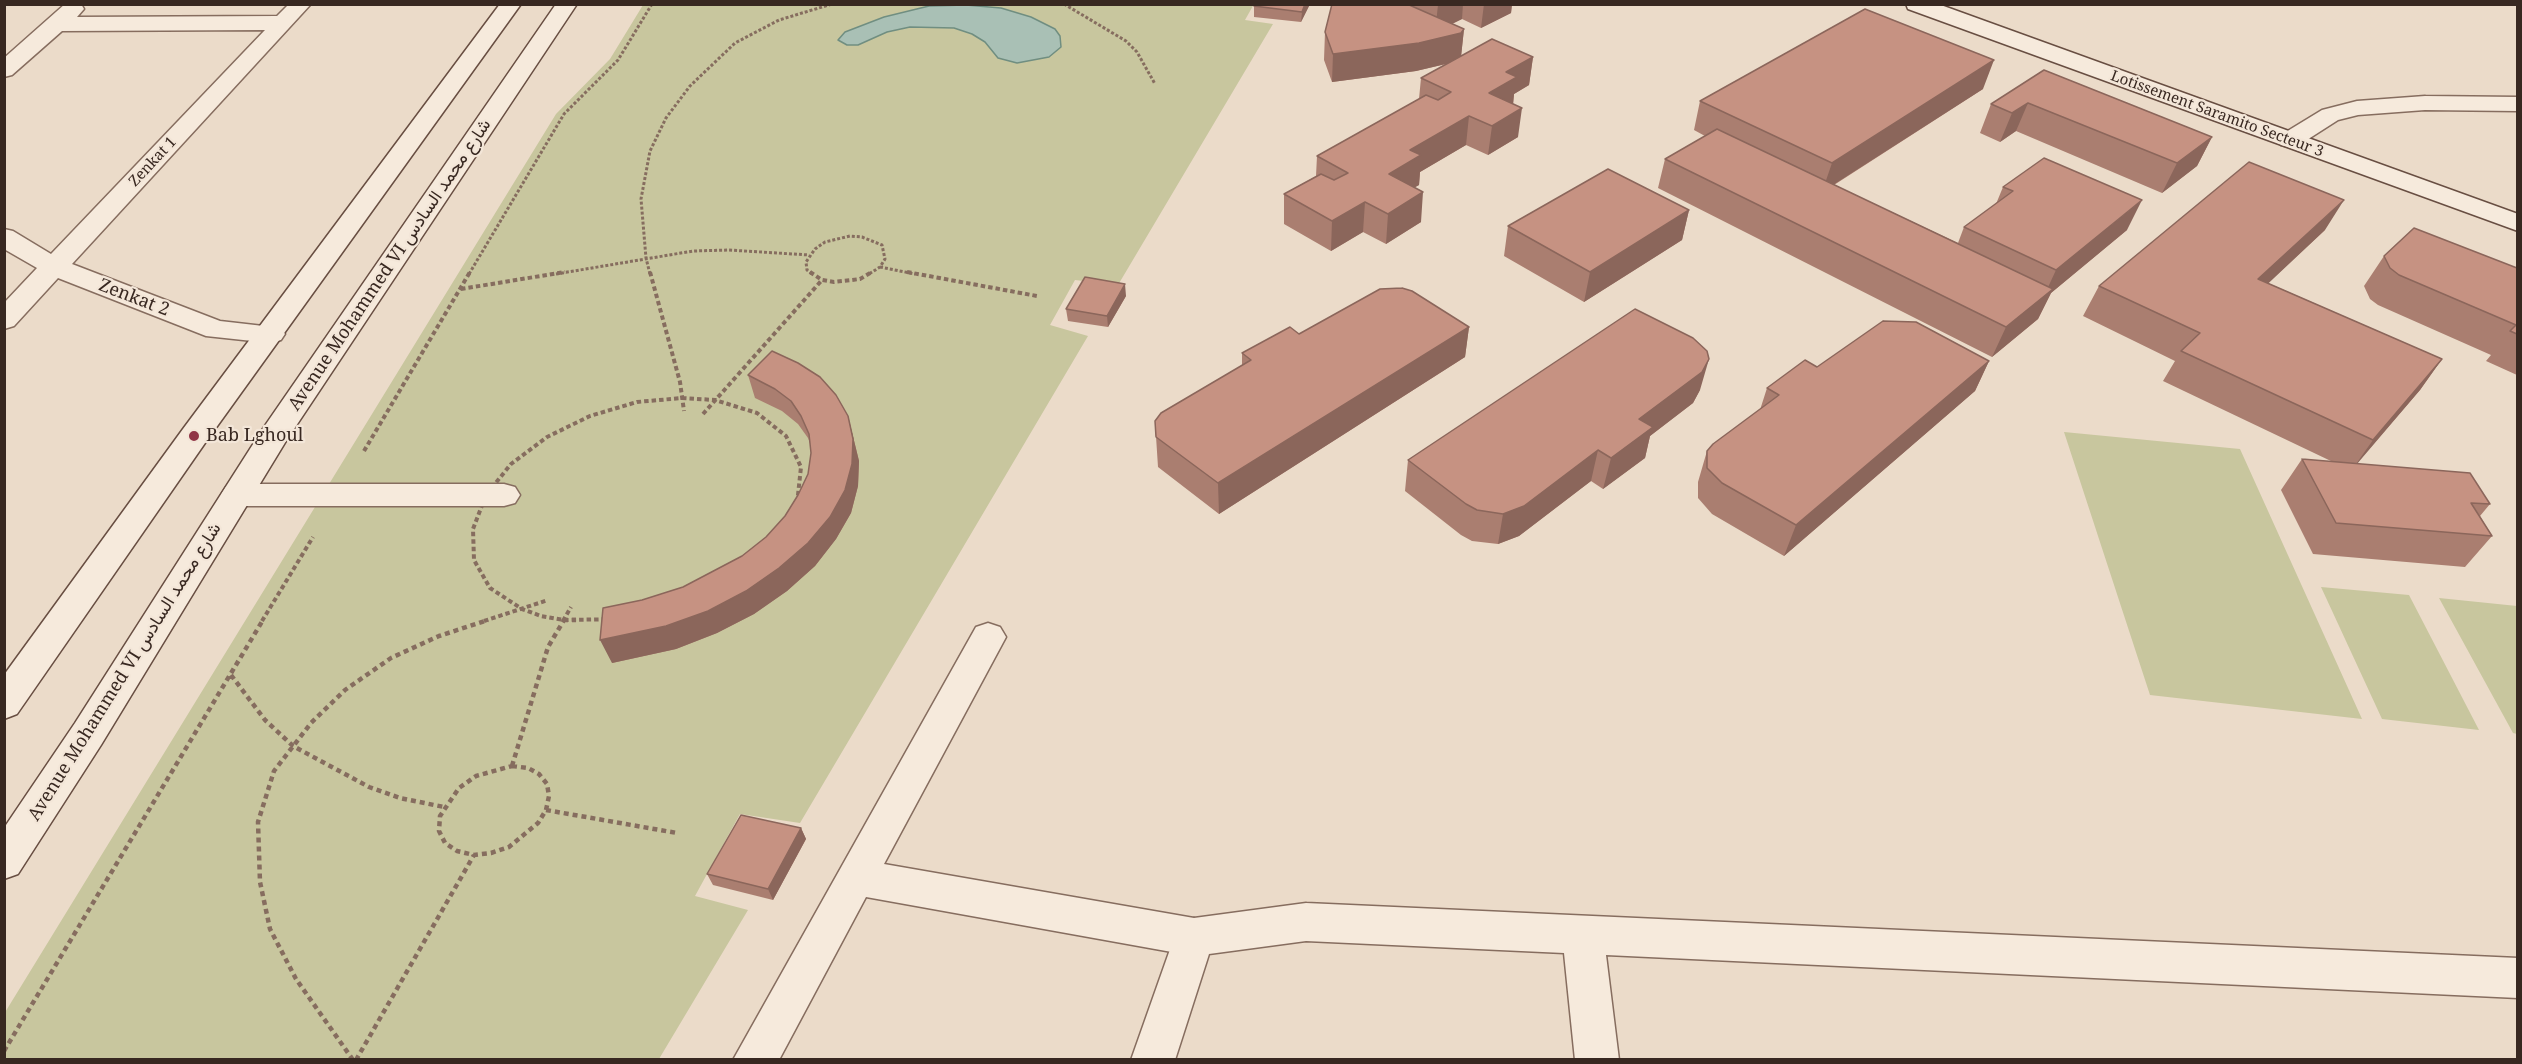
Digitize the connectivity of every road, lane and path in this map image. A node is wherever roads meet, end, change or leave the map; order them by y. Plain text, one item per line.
1 (78, 4) edge
2 (301, 4) edge
3 (511, 4) edge
4 (567, 4) edge
5 (832, 4) edge
6 (1064, 4) edge
7 (1916, 4) edge
8 (284, 23) junction
9 (57, 24) junction
10 (4, 70) edge
11 (1155, 84) dead end
12 (2517, 104) edge
13 (2290, 140) junction
14 (2517, 224) edge
15 (4, 237) edge
16 (809, 255) junction
17 (646, 258) junction
18 (54, 267) junction
19 (880, 267) junction
20 (822, 280) junction
21 (460, 289) dead end
22 (1036, 296) dead end
23 (4, 320) edge
24 (271, 333) junction
25 (682, 398) junction
26 (715, 400) junction
27 (684, 411) dead end
28 (703, 414) dead end
29 (237, 495) junction
30 (495, 495) junction
31 (548, 600) dead end
32 (571, 607) dead end
33 (522, 609) junction
34 (564, 620) junction
35 (988, 637) dead end
36 (231, 675) dead end
37 (4, 704) edge
38 (293, 746) junction
39 (512, 766) junction
40 (444, 807) junction
41 (546, 810) junction
42 (677, 833) dead end
43 (474, 855) junction
44 (4, 862) edge
45 (855, 877) junction
46 (1583, 935) junction
47 (1194, 937) junction
48 (2517, 978) edge
49 (354, 1059) edge
50 (755, 1059) edge
51 (1153, 1059) edge
52 (1597, 1059) edge

1 - 9 street
2 - 8 street, Zenkat 1
3 - 24 street
4 - 29 street, Avenue Mohammed VI شارع محمد السادس
5 - 17 path
6 - 11 path
7 - 13 street, Lotissement Saramito Secteur 3
8 - 9 street
8 - 18 street, Zenkat 1
9 - 10 street
12 - 13 street
13 - 14 street, Lotissement Saramito Secteur 3
15 - 18 street, Zenkat 2
16 - 17 path
16 - 19 path
16 - 20 path
17 - 21 path
17 - 25 path
18 - 23 street, Zenkat 1
18 - 24 street, Zenkat 2
19 - 20 path
19 - 22 path
20 - 26 path
24 - 37 street
25 - 26 path
25 - 27 path
25 - 30 path
26 - 28 path
26 - 34 path
29 - 30 street
29 - 44 street, Avenue Mohammed VI شارع محمد السادس
30 - 33 path
31 - 33 path
32 - 34 path
33 - 34 path
33 - 38 path
34 - 39 path
35 - 45 street
36 - 38 path
38 - 40 path
38 - 49 path
39 - 40 path
39 - 41 path
40 - 43 path
41 - 42 path
41 - 43 path
43 - 49 path
45 - 47 street
45 - 50 street
46 - 47 street
46 - 48 street
46 - 52 street
47 - 51 street

